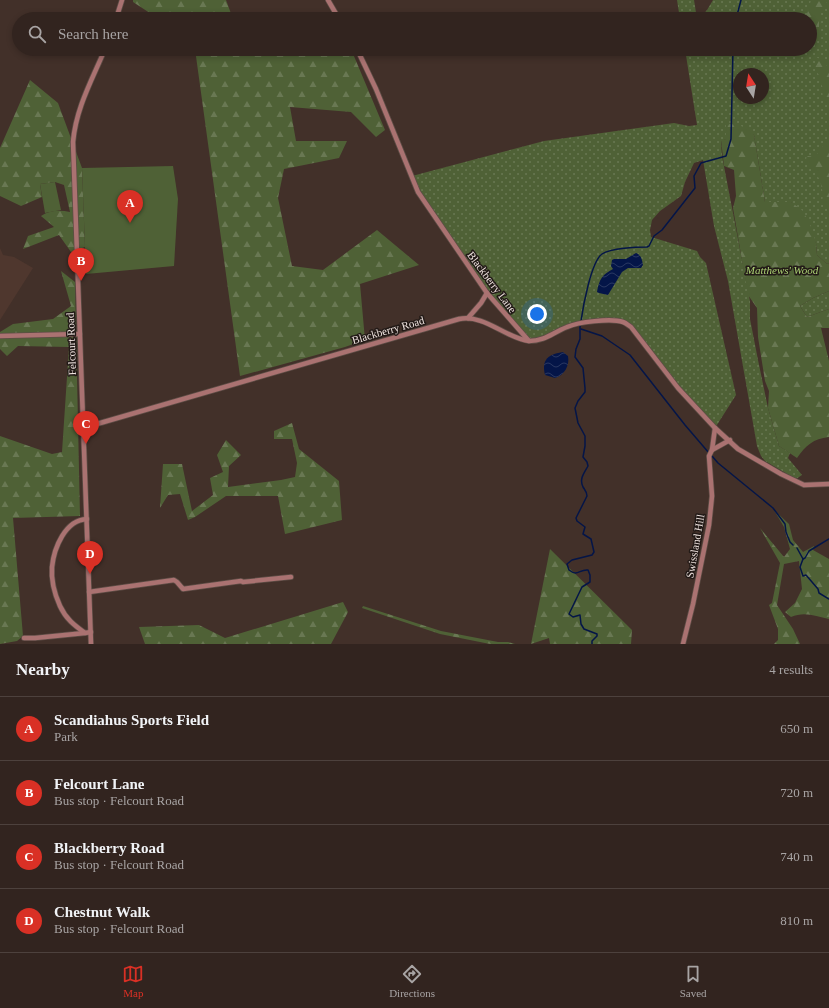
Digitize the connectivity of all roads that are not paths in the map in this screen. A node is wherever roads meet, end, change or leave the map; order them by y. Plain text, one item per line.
1 (122, 0) edge
2 (328, 0) edge
3 (118, 12) edge
4 (335, 12) edge
5 (102, 56) edge
6 (360, 56) edge
7 (487, 293) junction
8 (468, 318) junction
9 (80, 334) junction
10 (0, 336) edge
11 (529, 341) junction
12 (83, 428) junction
13 (715, 428) junction
14 (730, 440) junction
15 (712, 450) junction
16 (829, 484) edge
17 (88, 519) junction
18 (291, 577) dead end
19 (89, 592) junction
20 (88, 632) junction
21 (24, 638) dead end
22 (91, 644) edge
23 (683, 644) edge

1 - 3 street
2 - 4 street
5 - 9 street, Felcourt Road
6 - 7 street, Blackberry Lane
7 - 8 street
7 - 11 street, Blackberry Lane
8 - 11 street, Blackberry Road
8 - 12 street, Blackberry Road
9 - 10 street
9 - 12 street, Felcourt Road
11 - 13 street
12 - 17 street, Felcourt Road
13 - 14 street
13 - 15 street, Swissland Hill
14 - 15 street
14 - 16 street
15 - 23 street, Swissland Hill
17 - 19 street, Felcourt Road
17 - 20 street
18 - 19 street
19 - 20 street, Felcourt Road
20 - 21 street
20 - 22 street, Felcourt Road

